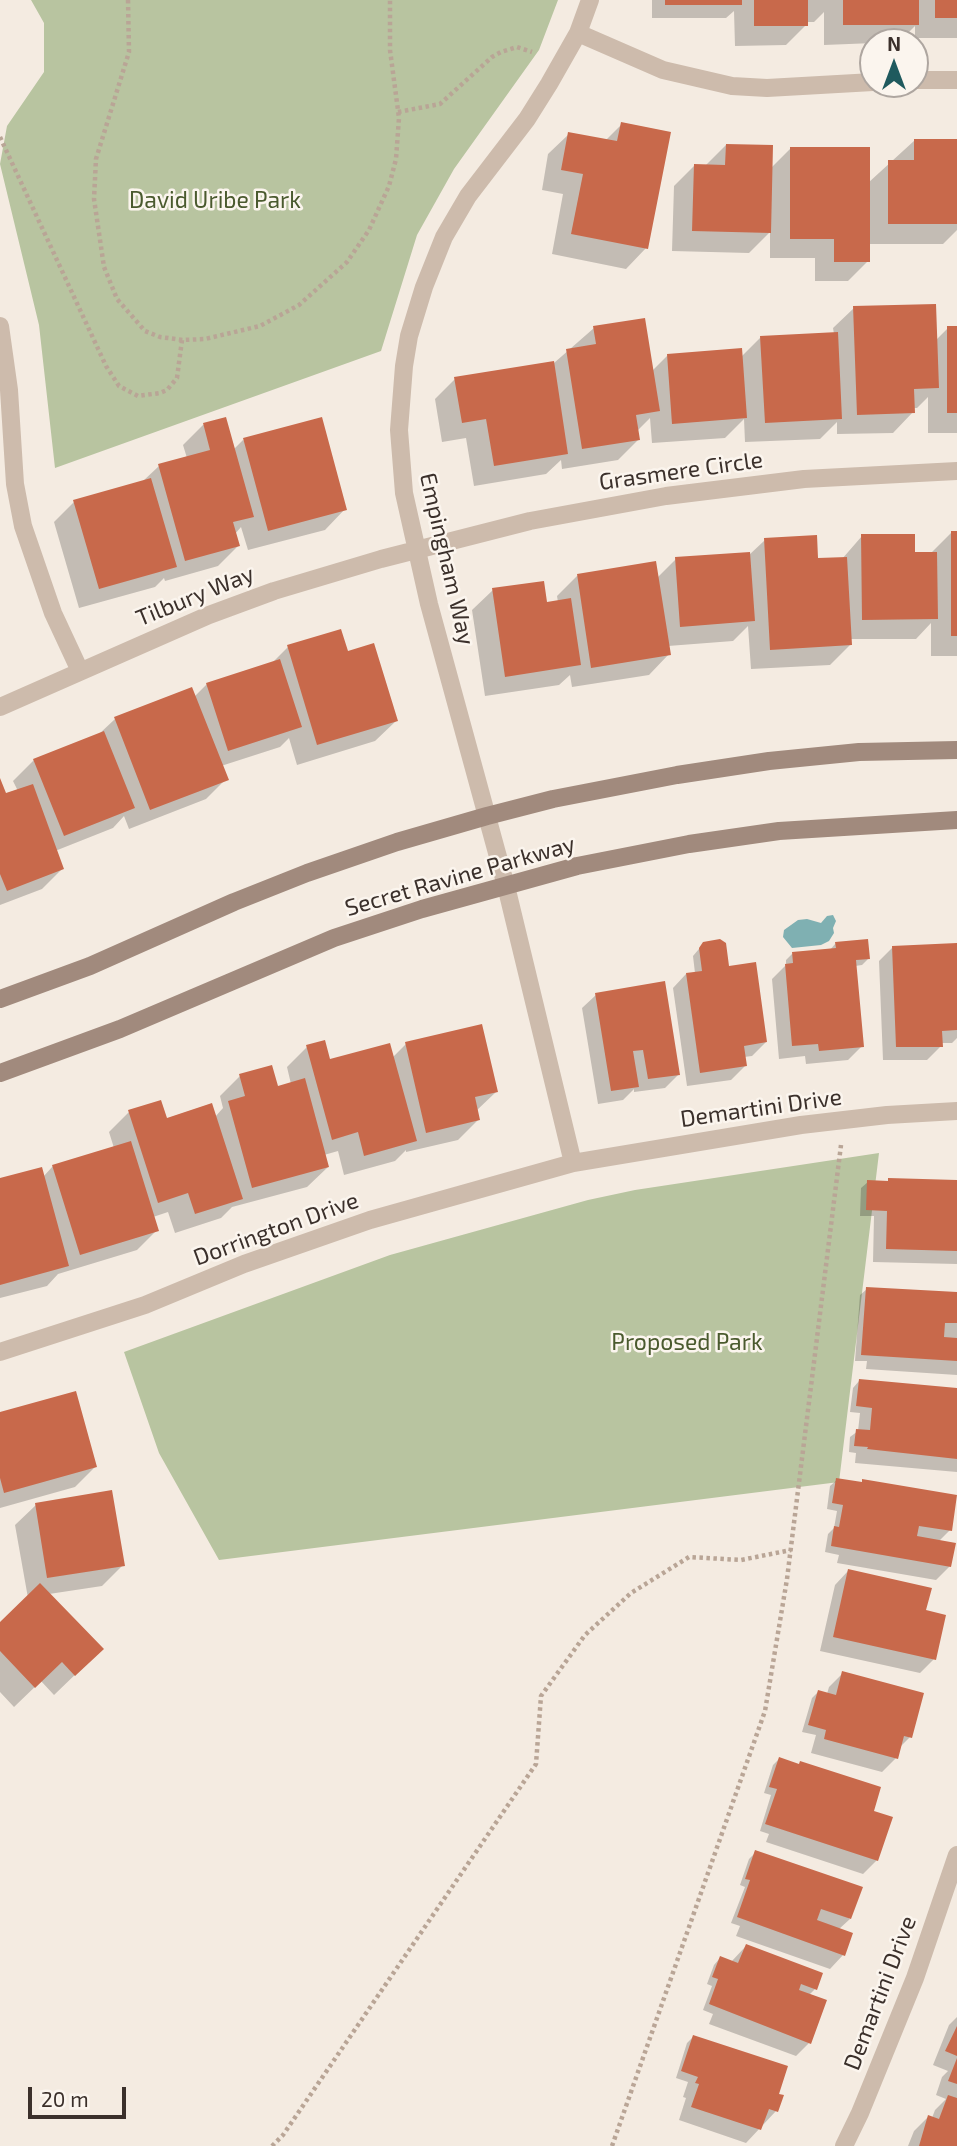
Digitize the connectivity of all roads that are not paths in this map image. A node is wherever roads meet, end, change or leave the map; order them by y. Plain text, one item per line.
1 (590, 0) edge
2 (578, 33) junction
3 (929, 80) edge
4 (957, 80) edge
5 (859, 83) edge
6 (0, 326) edge
7 (957, 471) edge
8 (416, 550) junction
9 (80, 671) junction
10 (0, 707) edge
11 (957, 750) edge
12 (487, 816) junction
13 (957, 820) edge
14 (506, 886) junction
15 (0, 999) edge
16 (0, 1073) edge
17 (957, 1111) edge
18 (573, 1163) junction
19 (0, 1352) edge
20 (957, 1855) edge
21 (844, 2146) edge

1 - 2 street, Empingham Way
2 - 5 street
2 - 8 street, Empingham Way
3 - 4 street
6 - 9 street
7 - 8 street, Grasmere Circle
8 - 9 street, Tilbury Way
8 - 12 street, Empingham Way
9 - 10 street, Tilbury Way
11 - 12 main road, Secret Ravine Parkway
12 - 14 street, Empingham Way
12 - 15 main road, Secret Ravine Parkway
13 - 14 main road, Secret Ravine Parkway
14 - 16 main road, Secret Ravine Parkway
14 - 18 street, Empingham Way
17 - 18 street, Demartini Drive
18 - 19 street, Dorrington Drive
20 - 21 street, Demartini Drive

